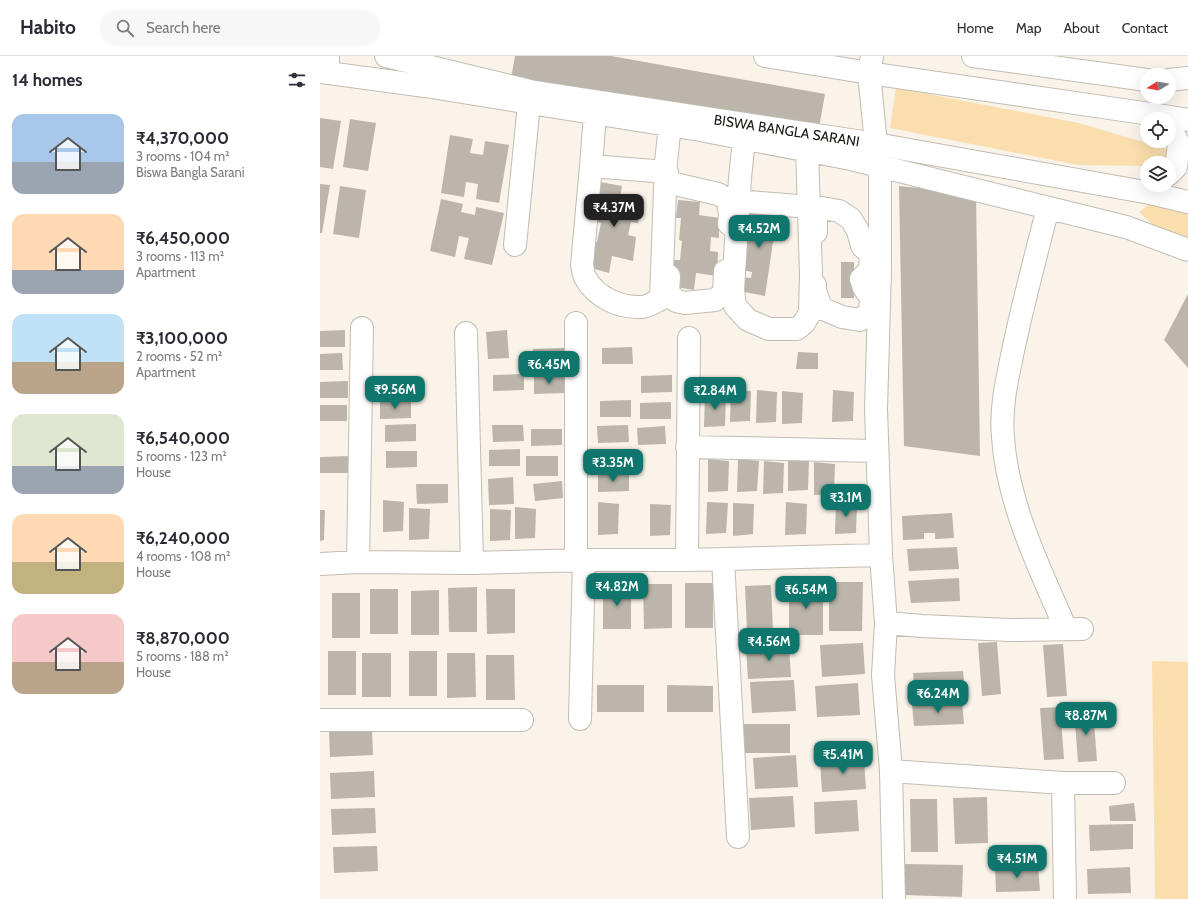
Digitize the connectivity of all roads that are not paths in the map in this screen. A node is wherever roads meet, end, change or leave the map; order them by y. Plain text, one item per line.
1 (386, 56) edge
2 (765, 56) edge
3 (973, 56) edge
4 (1073, 63) edge
5 (870, 65) edge
6 (325, 67) edge
7 (1140, 78) edge
8 (1188, 78) edge
9 (1176, 79) edge
10 (531, 98) junction
11 (1153, 112) edge
12 (595, 114) junction
13 (1176, 117) edge
14 (1188, 120) edge
15 (676, 126) junction
16 (738, 137) junction
17 (1176, 138) edge
18 (876, 144) junction
19 (807, 150) junction
20 (592, 161) junction
21 (880, 166) junction
22 (1176, 167) edge
23 (669, 173) junction
24 (1140, 187) edge
25 (1162, 192) edge
26 (732, 200) junction
27 (1188, 202) edge
28 (809, 207) junction
29 (1048, 208) junction
30 (515, 245) dead end
31 (1188, 250) edge
32 (871, 279) junction
33 (576, 323) dead end
34 (362, 328) dead end
35 (466, 333) dead end
36 (690, 338) dead end
37 (687, 447) junction
38 (877, 451) junction
39 (881, 555) junction
40 (723, 559) junction
41 (580, 560) junction
42 (687, 560) junction
43 (358, 562) junction
44 (472, 563) junction
45 (320, 564) edge
46 (886, 623) junction
47 (320, 720) edge
48 (522, 720) dead end
49 (580, 720) dead end
50 (890, 771) junction
51 (1063, 783) junction
52 (1114, 783) dead end
53 (738, 837) dead end
54 (894, 899) edge
55 (1065, 899) edge

1 - 10 street, BISWA BANGLA SARANI
2 - 5 street
3 - 4 street
4 - 7 street
5 - 11 street
5 - 18 street
6 - 10 street
8 - 9 street
10 - 12 street
10 - 18 street, BISWA BANGLA SARANI
10 - 30 street
12 - 15 street
12 - 20 street
13 - 14 street
15 - 16 street
15 - 23 street
16 - 19 street
16 - 26 street
17 - 22 street
18 - 21 street
18 - 24 street, BISWA BANGLA SARANI
19 - 21 street
19 - 28 street
20 - 23 street
20 - 23 street
21 - 29 street
21 - 32 street
23 - 26 street
23 - 26 street
25 - 27 street, BISWA BANGLA SARANI
26 - 28 street
26 - 28 street
29 - 31 street
29 - 46 street
32 - 32 street
32 - 38 street
33 - 41 street
34 - 43 street
35 - 44 street
36 - 37 street
37 - 38 street
37 - 42 street
38 - 39 street
39 - 40 street
39 - 46 street
40 - 42 street
40 - 53 street
41 - 42 street
41 - 44 street
41 - 49 street
43 - 44 street
43 - 45 street
46 - 50 street
47 - 48 street
50 - 51 street
50 - 54 street
51 - 52 street
51 - 55 street

